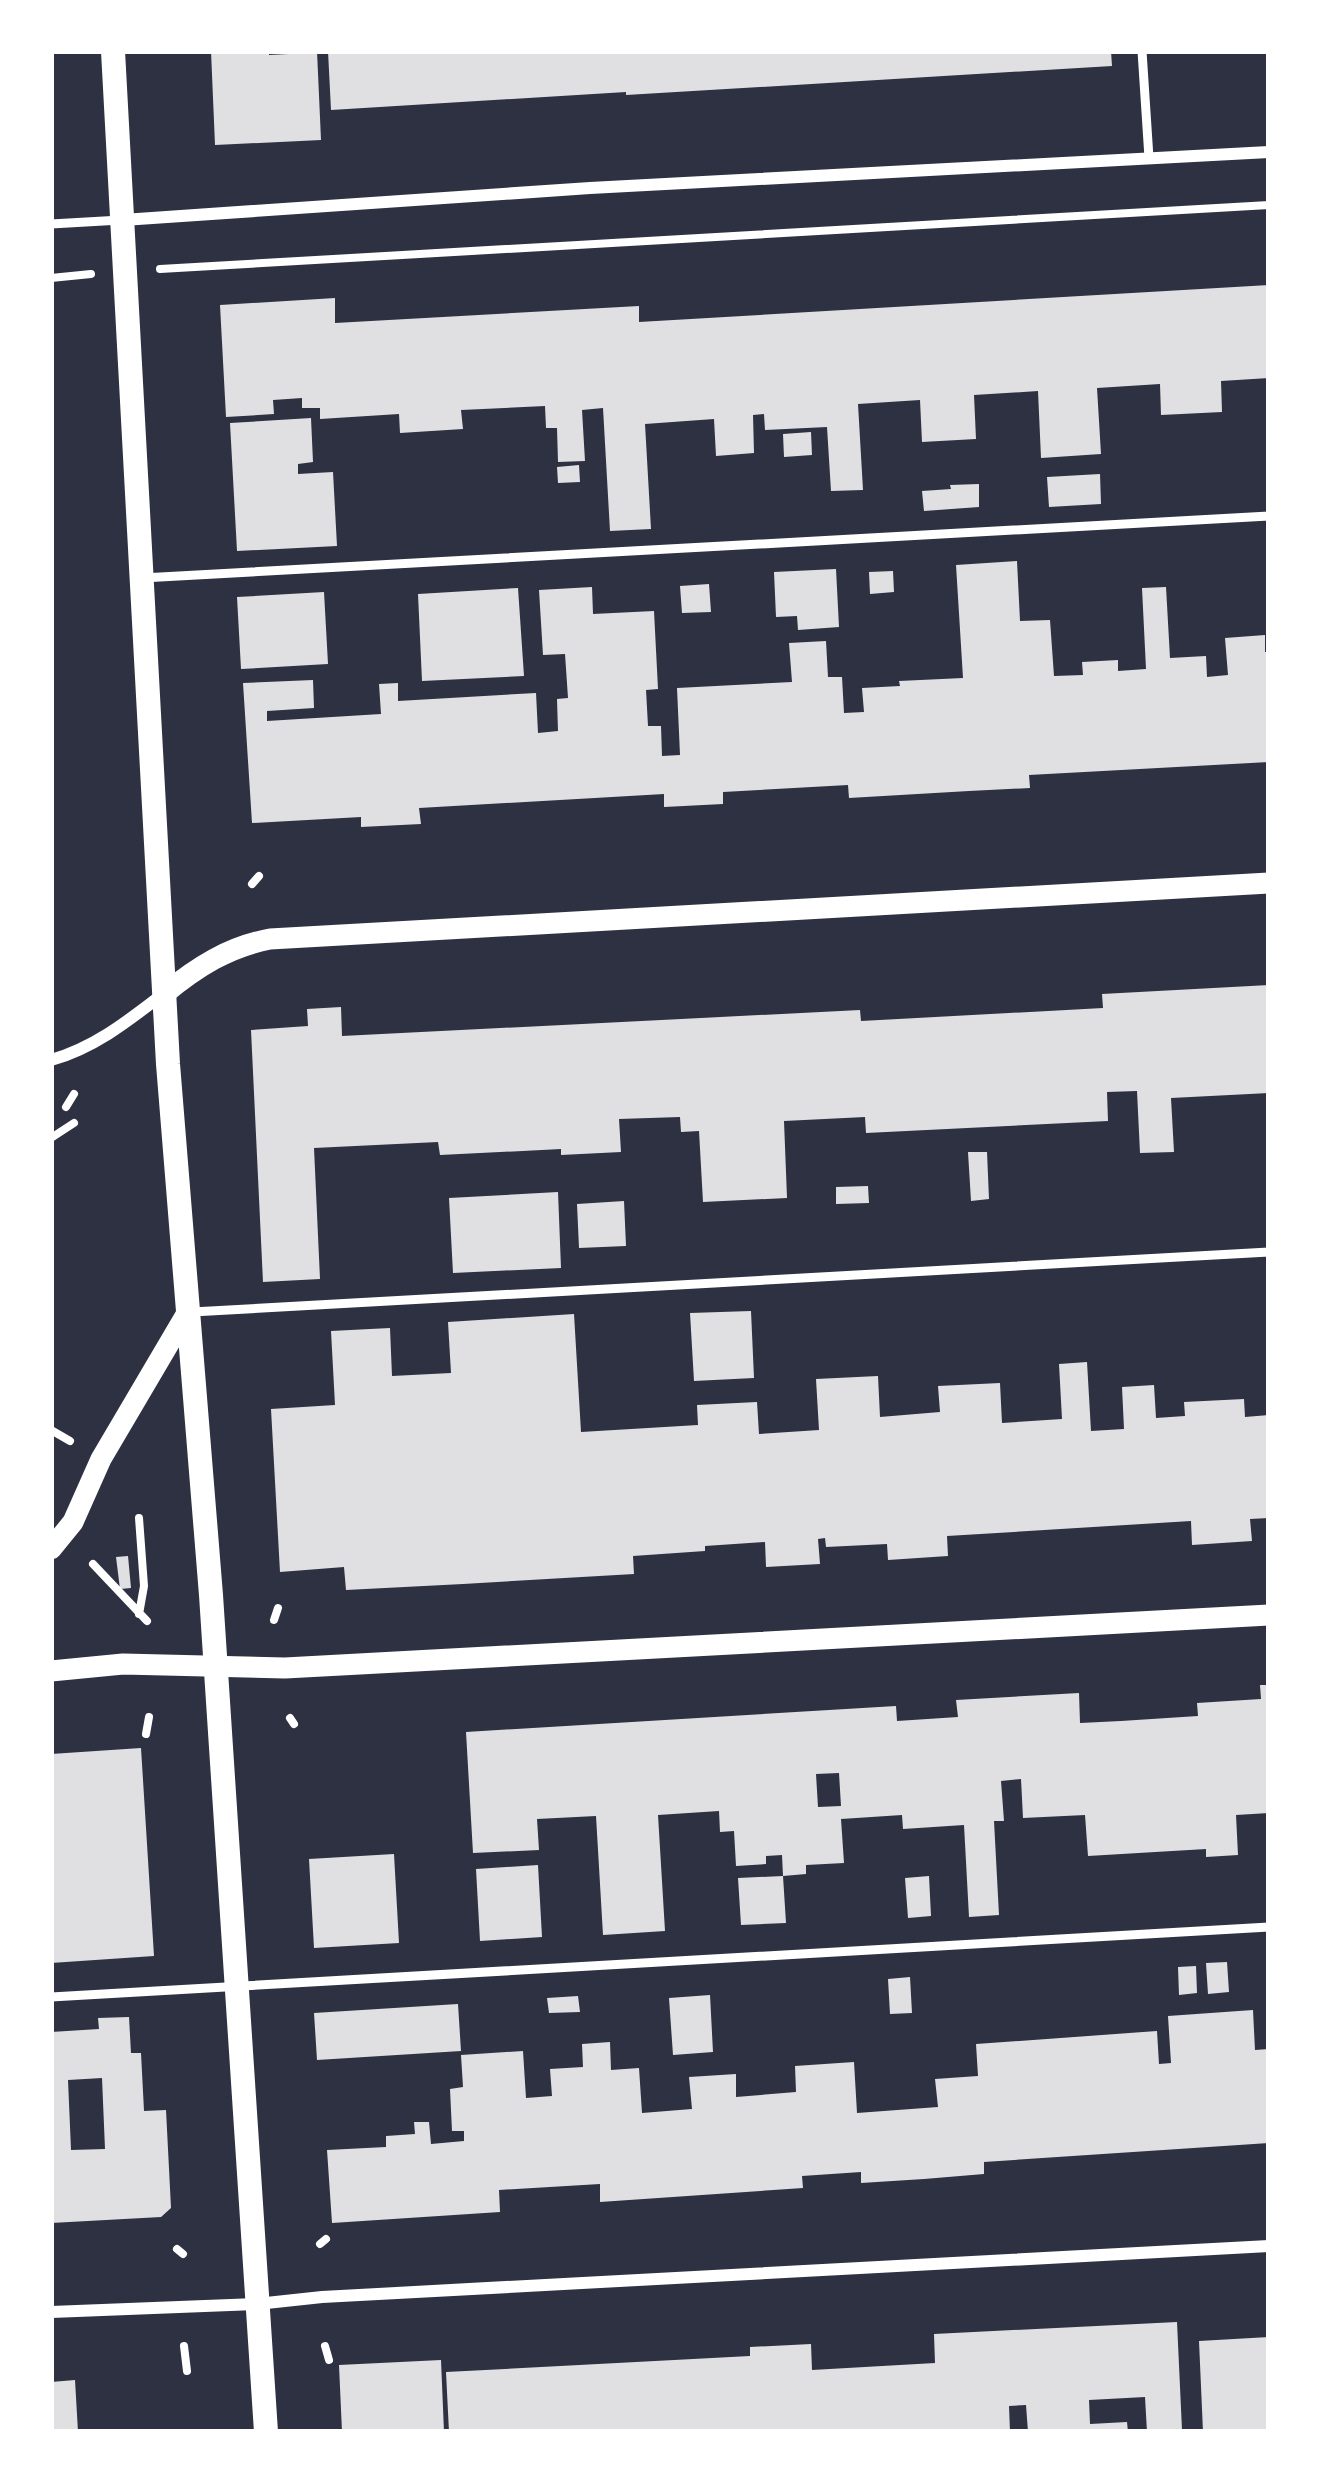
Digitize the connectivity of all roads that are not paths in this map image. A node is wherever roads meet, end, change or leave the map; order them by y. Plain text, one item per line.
1 (113, 51) edge
2 (1142, 51) edge
3 (1269, 152) edge
4 (1149, 158) junction
5 (122, 220) junction
6 (51, 224) edge
7 (1269, 516) edge
8 (141, 578) junction
9 (1269, 883) edge
10 (164, 994) junction
11 (51, 1060) edge
12 (1269, 1252) edge
13 (187, 1312) junction
14 (51, 1550) edge
15 (1269, 1615) edge
16 (216, 1667) junction
17 (51, 1671) edge
18 (1269, 1927) edge
19 (236, 1985) junction
20 (51, 1997) edge
21 (1269, 2246) edge
22 (257, 2304) junction
23 (51, 2312) edge
24 (266, 2432) edge

1 - 5 main road
2 - 4 lane
3 - 4 street
4 - 5 street
5 - 6 lane
5 - 8 main road
7 - 8 lane
8 - 10 main road
9 - 10 street
10 - 11 street
10 - 13 main road
12 - 13 lane
13 - 14 street
13 - 16 main road
15 - 16 street
16 - 17 street
16 - 19 main road
18 - 19 lane
19 - 20 lane
19 - 22 main road
21 - 22 street
22 - 23 street
22 - 24 main road

